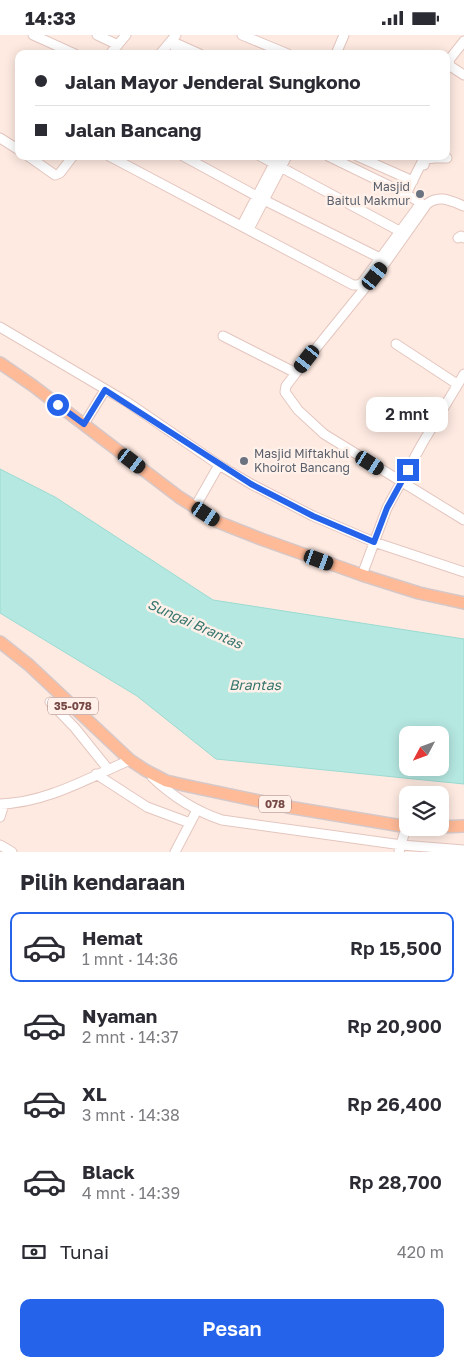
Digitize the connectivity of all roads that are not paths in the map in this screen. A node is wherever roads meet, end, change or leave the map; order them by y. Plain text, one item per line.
1 (33, 35) edge
2 (97, 35) edge
3 (126, 35) edge
4 (242, 35) edge
5 (344, 35) edge
6 (174, 40) edge
7 (464, 41) edge
8 (118, 45) junction
9 (66, 50) edge
10 (114, 50) edge
11 (164, 50) edge
12 (193, 50) edge
13 (278, 50) edge
14 (338, 50) edge
15 (450, 58) edge
16 (450, 69) edge
17 (464, 75) edge
18 (0, 138) edge
19 (15, 147) edge
20 (33, 160) edge
21 (70, 160) edge
22 (117, 160) edge
23 (190, 160) edge
24 (336, 160) edge
25 (366, 160) edge
26 (426, 160) edge
27 (429, 160) edge
28 (278, 162) edge
29 (421, 169) dead end
30 (413, 181) junction
31 (406, 194) junction
32 (261, 198) junction
33 (464, 206) edge
34 (245, 227) junction
35 (403, 233) junction
36 (383, 260) junction
37 (0, 327) edge
38 (224, 336) dead end
39 (396, 344) dead end
40 (0, 363) edge
41 (296, 373) junction
42 (464, 375) edge
43 (457, 384) junction
44 (105, 390) junction
45 (84, 424) junction
46 (219, 465) junction
47 (401, 482) junction
48 (195, 507) junction
49 (464, 520) edge
50 (374, 542) junction
51 (464, 572) edge
52 (362, 575) junction
53 (464, 603) edge
54 (0, 642) edge
55 (50, 702) dead end
56 (130, 760) junction
57 (108, 769) junction
58 (145, 770) junction
59 (96, 774) junction
60 (2, 804) edge
61 (197, 810) junction
62 (0, 817) edge
63 (190, 823) junction
64 (399, 826) edge
65 (464, 826) edge
66 (449, 827) edge
67 (404, 836) edge
68 (0, 845) edge
69 (400, 848) edge
70 (464, 850) edge
71 (12, 852) edge
72 (174, 852) edge

1 - 9 street
2 - 8 street
3 - 8 street
4 - 13 street
5 - 14 street
6 - 11 street
6 - 12 street
7 - 15 street
8 - 10 street
16 - 17 street
18 - 19 street
20 - 21 street
22 - 34 street
23 - 32 street
24 - 31 street
25 - 30 street
26 - 29 street
27 - 30 street
28 - 32 street
28 - 35 street
30 - 31 street
31 - 35 street
32 - 34 street
32 - 36 street
33 - 35 street
34 - 36 street
35 - 36 street
36 - 41 street
37 - 44 street
38 - 41 street
39 - 43 street
40 - 45 main road
41 - 47 street
42 - 43 street
43 - 47 street
44 - 45 street
44 - 46 street
45 - 48 main road
46 - 48 street
46 - 50 street
47 - 49 street
47 - 50 street
48 - 52 main road
50 - 51 street
50 - 52 street
52 - 53 main road
54 - 56 main road, 35-078
55 - 57 street
56 - 57 street
56 - 58 main road, 35-078
57 - 59 street
58 - 61 street
58 - 64 main road, 078
59 - 60 street
59 - 63 street
60 - 62 street
61 - 63 street
61 - 69 street
63 - 72 street
65 - 66 main road
67 - 69 street
68 - 71 street
69 - 70 street

